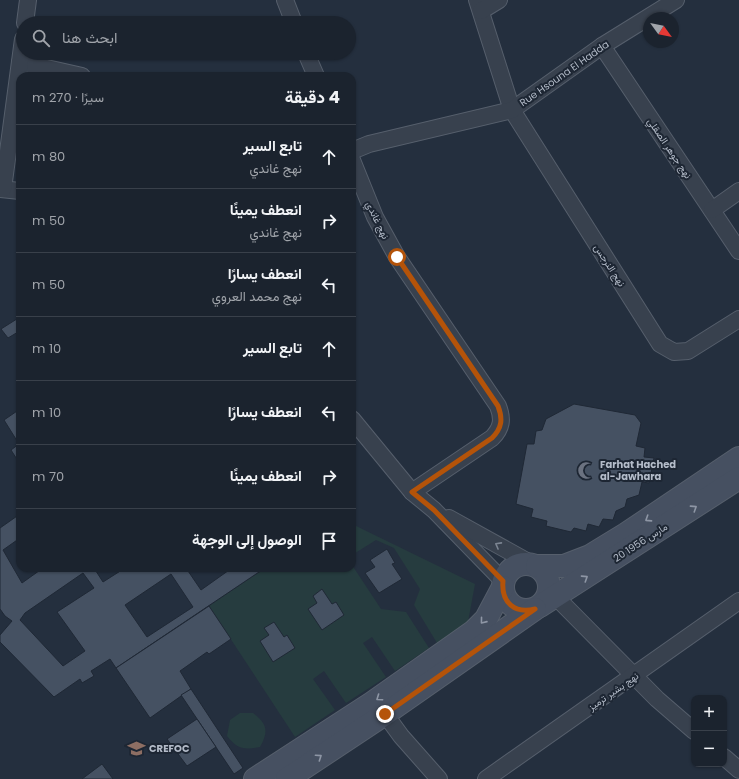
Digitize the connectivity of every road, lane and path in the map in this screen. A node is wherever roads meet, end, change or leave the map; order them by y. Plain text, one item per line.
1 (28, 0) edge
2 (285, 0) edge
3 (499, 0) edge
4 (676, 0) edge
5 (479, 6) edge
6 (26, 16) edge
7 (291, 16) edge
8 (602, 46) junction
9 (309, 60) edge
10 (20, 62) joint
11 (19, 72) edge
12 (64, 72) edge
13 (314, 72) edge
14 (16, 89) edge
15 (512, 110) junction
16 (356, 149) edge
17 (356, 170) edge
18 (1, 189) edge
19 (16, 191) edge
20 (739, 191) edge
21 (712, 210) junction
22 (739, 251) edge
23 (739, 319) edge
24 (356, 424) edge
25 (739, 458) edge
26 (739, 478) edge
27 (412, 492) junction
28 (434, 510) junction
29 (535, 565) junction
30 (503, 584) junction
31 (545, 600) junction
32 (739, 601) edge
33 (635, 675) junction
34 (385, 714) junction
35 (691, 728) edge
36 (727, 760) edge
37 (739, 770) edge
38 (255, 779) edge
39 (287, 779) edge
40 (439, 779) edge
41 (486, 779) edge

1 - 6 street
2 - 7 street
3 - 5 street
4 - 8 street, Rue Hsouna El Hadda
5 - 15 street, نهج النرجس
8 - 15 street, Rue Hsouna El Hadda
8 - 21 street, نهج جوهر الصقلي
9 - 13 street
10 - 11 street
10 - 12 street
14 - 18 street
15 - 16 street, Rue Hsouna El Hadda
15 - 23 street, نهج النرجس
17 - 27 street, نهج غاندي
18 - 19 street
20 - 21 street
21 - 22 street, نهج جوهر الصقلي
24 - 27 street
25 -> 29 main road, 20 مارس 1956
31 -> 26 main road, 20 مارس 1956
27 - 28 street
29 -> 28 street
28 - 30 street
29 - 30 main road
29 - 31 main road
30 - 31 main road
30 -> 38 main road
31 - 33 street
31 - 34 main road, 20 مارس 1956
32 - 33 street, نهج بشير ترميز
33 - 35 street
33 - 41 street, نهج بشير ترميز
39 -> 34 main road, 20 مارس 1956
34 - 40 street
36 - 37 street

